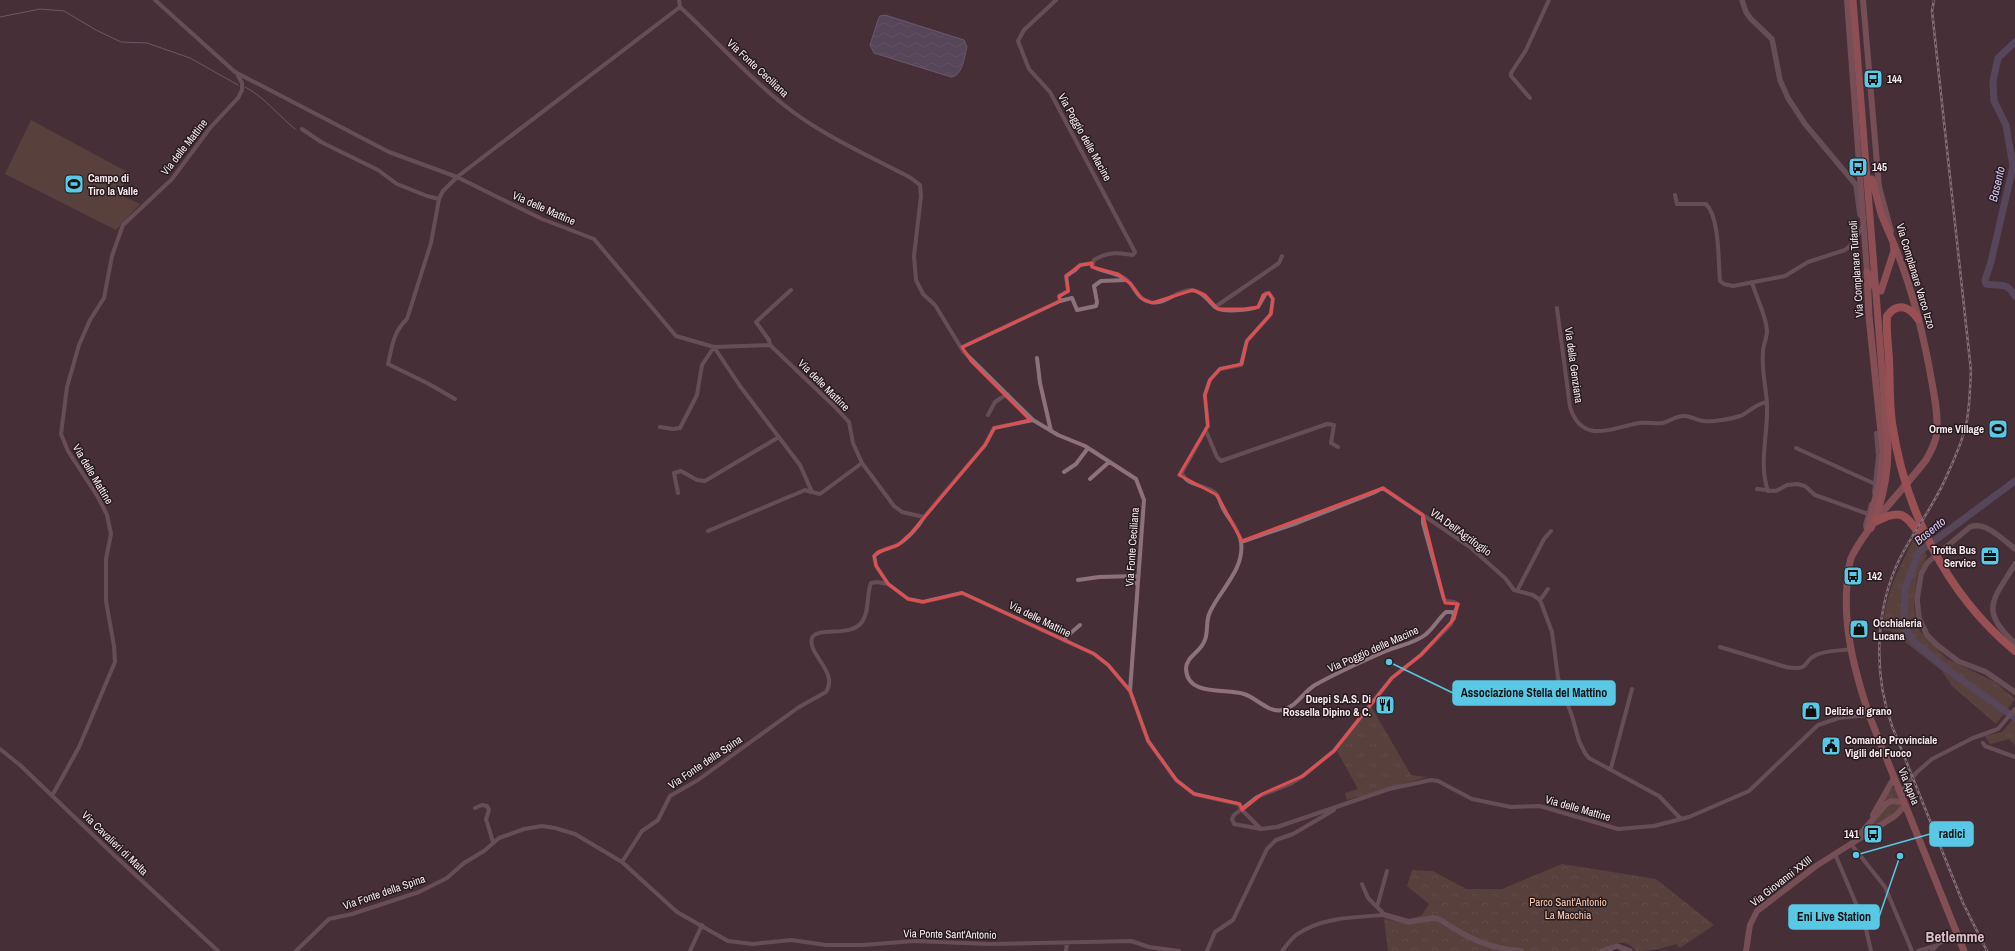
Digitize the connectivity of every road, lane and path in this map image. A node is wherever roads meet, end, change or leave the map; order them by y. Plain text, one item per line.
1 (155, 0) edge
2 (679, 0) edge
3 (1056, 0) edge
4 (1549, 0) edge
5 (1742, 0) edge
6 (1847, 0) edge
7 (1853, 0) edge
8 (1858, 0) edge
9 (1863, 0) edge
10 (680, 7) junction
11 (235, 72) junction
12 (250, 79) junction
13 (242, 83) junction
14 (1530, 98) dead end
15 (302, 129) dead end
16 (457, 177) junction
17 (1872, 179) junction
18 (1675, 195) dead end
19 (439, 199) junction
20 (1864, 221) junction
21 (1893, 242) junction
22 (1282, 256) dead end
23 (1092, 263) junction
24 (1867, 272) junction
25 (1126, 280) junction
26 (1752, 282) junction
27 (791, 290) dead end
28 (1879, 292) junction
29 (1060, 301) junction
30 (1215, 307) junction
31 (1558, 308) dead end
32 (1918, 319) junction
33 (770, 345) junction
34 (714, 347) junction
35 (962, 347) junction
36 (1037, 358) dead end
37 (1887, 393) junction
38 (1007, 394) junction
39 (455, 399) dead end
40 (1767, 402) junction
41 (988, 414) dead end
42 (1033, 420) junction
43 (660, 427) dead end
44 (1051, 431) junction
45 (1206, 431) junction
46 (1876, 433) dead end
47 (779, 437) junction
48 (1338, 447) dead end
49 (1088, 448) junction
50 (1796, 448) dead end
51 (1109, 462) junction
52 (862, 463) junction
53 (1899, 470) junction
54 (1064, 472) dead end
55 (1090, 479) dead end
56 (1875, 484) junction
57 (1757, 489) dead end
58 (1768, 491) junction
59 (812, 492) junction
60 (678, 493) dead end
61 (1868, 514) junction
62 (1423, 515) junction
63 (924, 517) junction
64 (1874, 525) junction
65 (708, 531) dead end
66 (1551, 531) dead end
67 (1866, 534) junction
68 (1919, 534) junction
69 (1241, 542) junction
70 (2015, 549) edge
71 (1938, 563) junction
72 (2015, 564) edge
73 (1138, 576) junction
74 (1078, 580) dead end
75 (1138, 583) junction
76 (888, 584) junction
77 (1127, 584) dead end
78 (1548, 589) dead end
79 (1517, 591) junction
80 (1540, 600) junction
81 (1454, 615) junction
82 (1080, 625) dead end
83 (1065, 641) junction
84 (2015, 642) edge
85 (1720, 648) dead end
86 (1851, 649) junction
87 (2015, 651) edge
88 (2015, 658) edge
89 (1632, 689) dead end
90 (1130, 691) junction
91 (2015, 692) edge
92 (2015, 709) edge
93 (1869, 715) junction
94 (1983, 743) dead end
95 (0, 749) edge
96 (2015, 757) edge
97 (1611, 768) junction
98 (1894, 778) junction
99 (1900, 794) junction
100 (52, 796) junction
101 (1905, 804) junction
102 (1338, 807) junction
103 (475, 808) dead end
104 (1241, 810) junction
105 (1895, 816) junction
106 (1681, 819) junction
107 (1912, 824) junction
108 (1865, 828) junction
109 (1261, 829) junction
110 (493, 842) junction
111 (1851, 844) junction
112 (1835, 854) junction
113 (622, 862) junction
114 (1387, 871) dead end
115 (1362, 884) dead end
116 (1378, 907) junction
117 (1385, 915) junction
118 (702, 925) junction
119 (1958, 936) junction
120 (1066, 943) junction
121 (1935, 946) junction
122 (218, 951) edge
123 (296, 951) edge
124 (690, 951) edge
125 (1066, 951) edge
126 (1179, 951) edge
127 (1207, 951) edge
128 (1282, 951) edge
129 (1521, 951) edge
130 (1602, 951) edge
131 (1630, 951) edge
132 (1746, 951) edge
133 (1871, 951) edge
134 (1912, 951) edge
135 (1918, 951) edge
136 (1932, 951) edge
137 (1964, 951) edge

1 - 11 street
2 - 10 street
3 - 23 street, Via Poggio delle Macine
4 - 14 street
5 - 20 street
6 - 20 main road, Via Complanare Tufaroli
7 - 28 highway
8 - 17 highway
9 - 21 main road, Via Complanare Varco Izzo
10 - 16 street
10 - 35 street, Via Fonte Ceciliana
11 - 12 street, Via delle Mattine
11 - 13 street
12 - 13 street
12 - 16 street, Via delle Mattine
13 - 100 street, Via delle Mattine
15 - 19 street
16 - 19 street
16 - 34 street, Via delle Mattine
17 - 21 highway
17 - 28 highway
18 - 26 street
19 - 39 street
20 - 24 main road, Via Complanare Tufaroli
20 - 26 street
21 - 28 highway
21 - 32 main road, Via Complanare Varco Izzo
22 - 30 street
23 - 25 street
23 - 29 street, Via Poggio delle Macine
24 - 28 highway
24 - 67 main road, Via Complanare Tufaroli
25 - 29 street
25 - 30 street
26 - 40 street
27 - 33 street
28 - 37 highway
29 - 35 street
30 - 45 street, Via Poggio delle Macine
31 - 40 street, Via della Genziana
32 - 37 highway
32 - 64 main road, Via Complanare Varco Izzo
33 - 34 street, Via delle Mattine
33 - 52 street, Via delle Mattine
34 - 43 street
34 - 47 street
35 - 38 street, Via Fonte Ceciliana
36 - 44 street
37 - 53 highway
37 - 64 highway
38 - 41 street
38 - 42 street, Via Fonte Ceciliana
40 - 58 street
42 - 44 street, Via Fonte Ceciliana
42 - 63 street
44 - 49 street, Via Fonte Ceciliana
45 - 48 street, Via Poggio delle Macine
45 - 69 street, Via Poggio delle Macine
46 - 56 street
47 - 59 street
47 - 60 street
49 - 51 street, Via Fonte Ceciliana
49 - 54 street
50 - 56 street
51 - 55 street
51 - 73 street, Via Fonte Ceciliana
52 - 59 street
52 - 63 street, Via delle Mattine
53 - 68 highway
53 - 71 highway
56 - 61 street
57 - 58 street
58 - 61 street
59 - 65 street
61 - 67 street
62 - 69 street, VIA Dell'Agrifoglio
62 - 79 street, VIA Dell'Agrifoglio
62 - 81 street
63 - 76 street, Via delle Mattine
64 - 67 main road, Via Complanare Varco Izzo
64 - 68 highway
66 - 79 street
67 - 86 main road, Via Appia
68 - 71 highway
69 - 81 street, Via Poggio delle Macine
70 - 91 street
71 - 87 highway
71 - 88 highway
72 - 84 street
73 - 74 street
73 - 75 street, Via Fonte Ceciliana
75 - 77 street
75 - 90 street, Via Fonte Ceciliana
76 - 83 street, Via delle Mattine
76 - 113 street, Via Fonte della Spina
78 - 80 street
79 - 80 street, VIA Dell'Agrifoglio
80 - 97 street
81 - 104 street, Via Poggio delle Macine
82 - 83 street
83 - 90 street, Via delle Mattine
85 - 86 street
86 - 93 main road, Via Appia
89 - 97 street
90 - 104 street, Via delle Mattine
92 - 99 street
93 - 98 main road, Via Appia
93 - 106 street, Via delle Mattine
94 - 96 street
95 - 100 street, Via Cavalieri di Malta
97 - 106 street
98 - 99 main road, Via Appia
98 - 108 main road
99 - 101 main road, Via Appia
100 - 122 street, Via Cavalieri di Malta
101 - 105 main road
101 - 107 main road, Via Appia
101 - 108 main road
102 - 106 street, Via delle Mattine
102 - 109 street, Via delle Mattine
102 - 127 street
103 - 110 street
104 - 109 street, Via delle Mattine
104 - 109 street, Via delle Mattine
105 - 107 main road
105 - 111 main road
107 - 119 main road, Via Appia
108 - 111 main road
110 - 113 street, Via Fonte della Spina
110 - 123 street, Via Fonte della Spina
111 - 112 main road, Via Giovanni XXIII
111 - 134 street
112 - 132 main road, Via Giovanni XXIII
112 - 133 street
113 - 118 street, Via Ponte Sant'Antonio
114 - 116 street
115 - 116 street
116 - 117 street
117 - 128 street
117 - 129 street
118 - 120 street, Via Ponte Sant'Antonio
118 - 124 street
119 - 121 street
119 - 137 main road, Via Appia
120 - 125 street
120 - 126 street, Via Ponte Sant'Antonio
121 - 135 street
121 - 136 street
130 - 131 street

